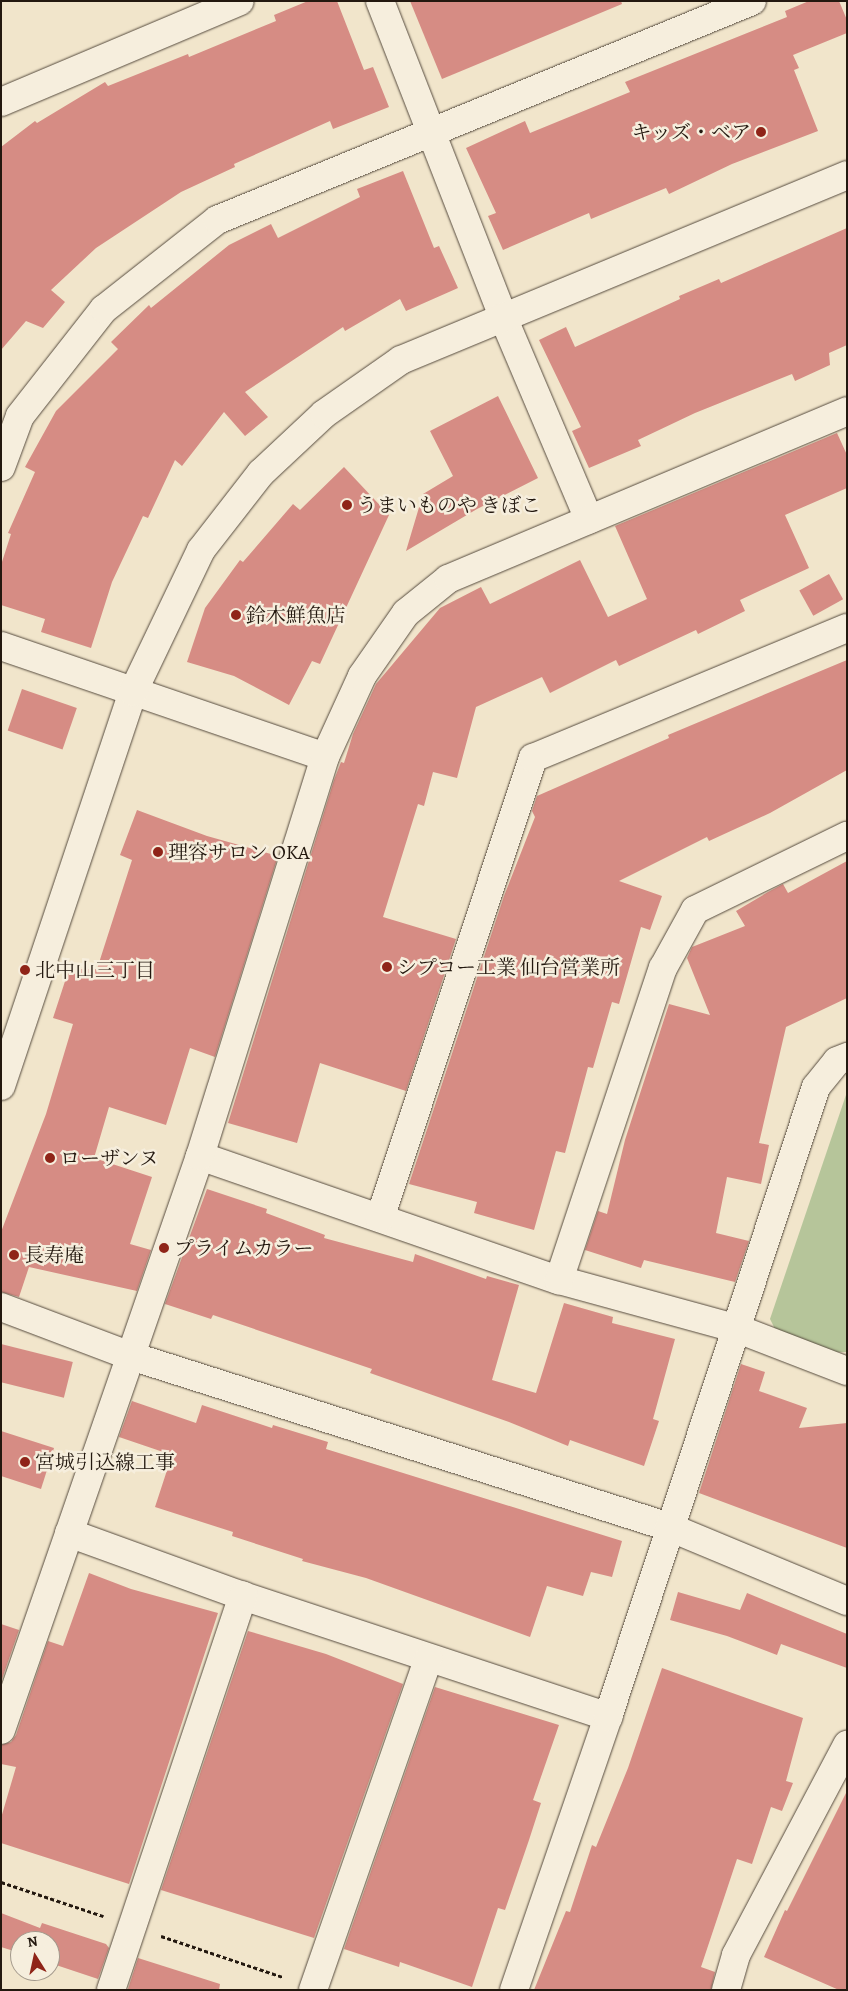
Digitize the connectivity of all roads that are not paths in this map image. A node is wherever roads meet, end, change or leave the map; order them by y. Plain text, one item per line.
1 (240, 1) edge
2 (380, 1) edge
3 (752, 1) edge
4 (1, 102) edge
5 (429, 132) junction
6 (847, 175) edge
7 (503, 318) junction
8 (847, 411) edge
9 (1, 466) edge
10 (589, 520) junction
11 (847, 628) edge
12 (1, 646) edge
13 (133, 692) junction
14 (324, 757) junction
15 (847, 836) edge
16 (847, 1057) edge
17 (1, 1086) edge
18 (200, 1156) junction
19 (380, 1218) junction
20 (559, 1280) junction
21 (1, 1307) edge
22 (738, 1330) junction
23 (131, 1356) junction
24 (847, 1371) edge
25 (669, 1527) junction
26 (69, 1532) junction
27 (243, 1596) junction
28 (847, 1600) edge
29 (428, 1659) junction
30 (608, 1717) junction
31 (1, 1730) edge
32 (847, 1745) edge
33 (111, 1990) edge
34 (313, 1990) edge
35 (514, 1990) edge
36 (726, 1990) edge

1 - 4 street
2 - 5 street
3 - 5 street
5 - 7 street
5 - 9 street
6 - 7 street
7 - 10 street
7 - 13 street
8 - 10 street
10 - 14 street
11 - 19 street
12 - 13 street
13 - 14 street
13 - 17 street
14 - 18 street
15 - 20 street
16 - 22 street
18 - 19 street
18 - 23 street
19 - 20 street
20 - 22 street
21 - 23 street
22 - 24 street
22 - 25 street
23 - 25 street
23 - 26 street
25 - 28 street
25 - 30 street
26 - 27 street
26 - 31 street
27 - 29 street
27 - 33 street
29 - 30 street
29 - 34 street
30 - 35 street
32 - 36 street

